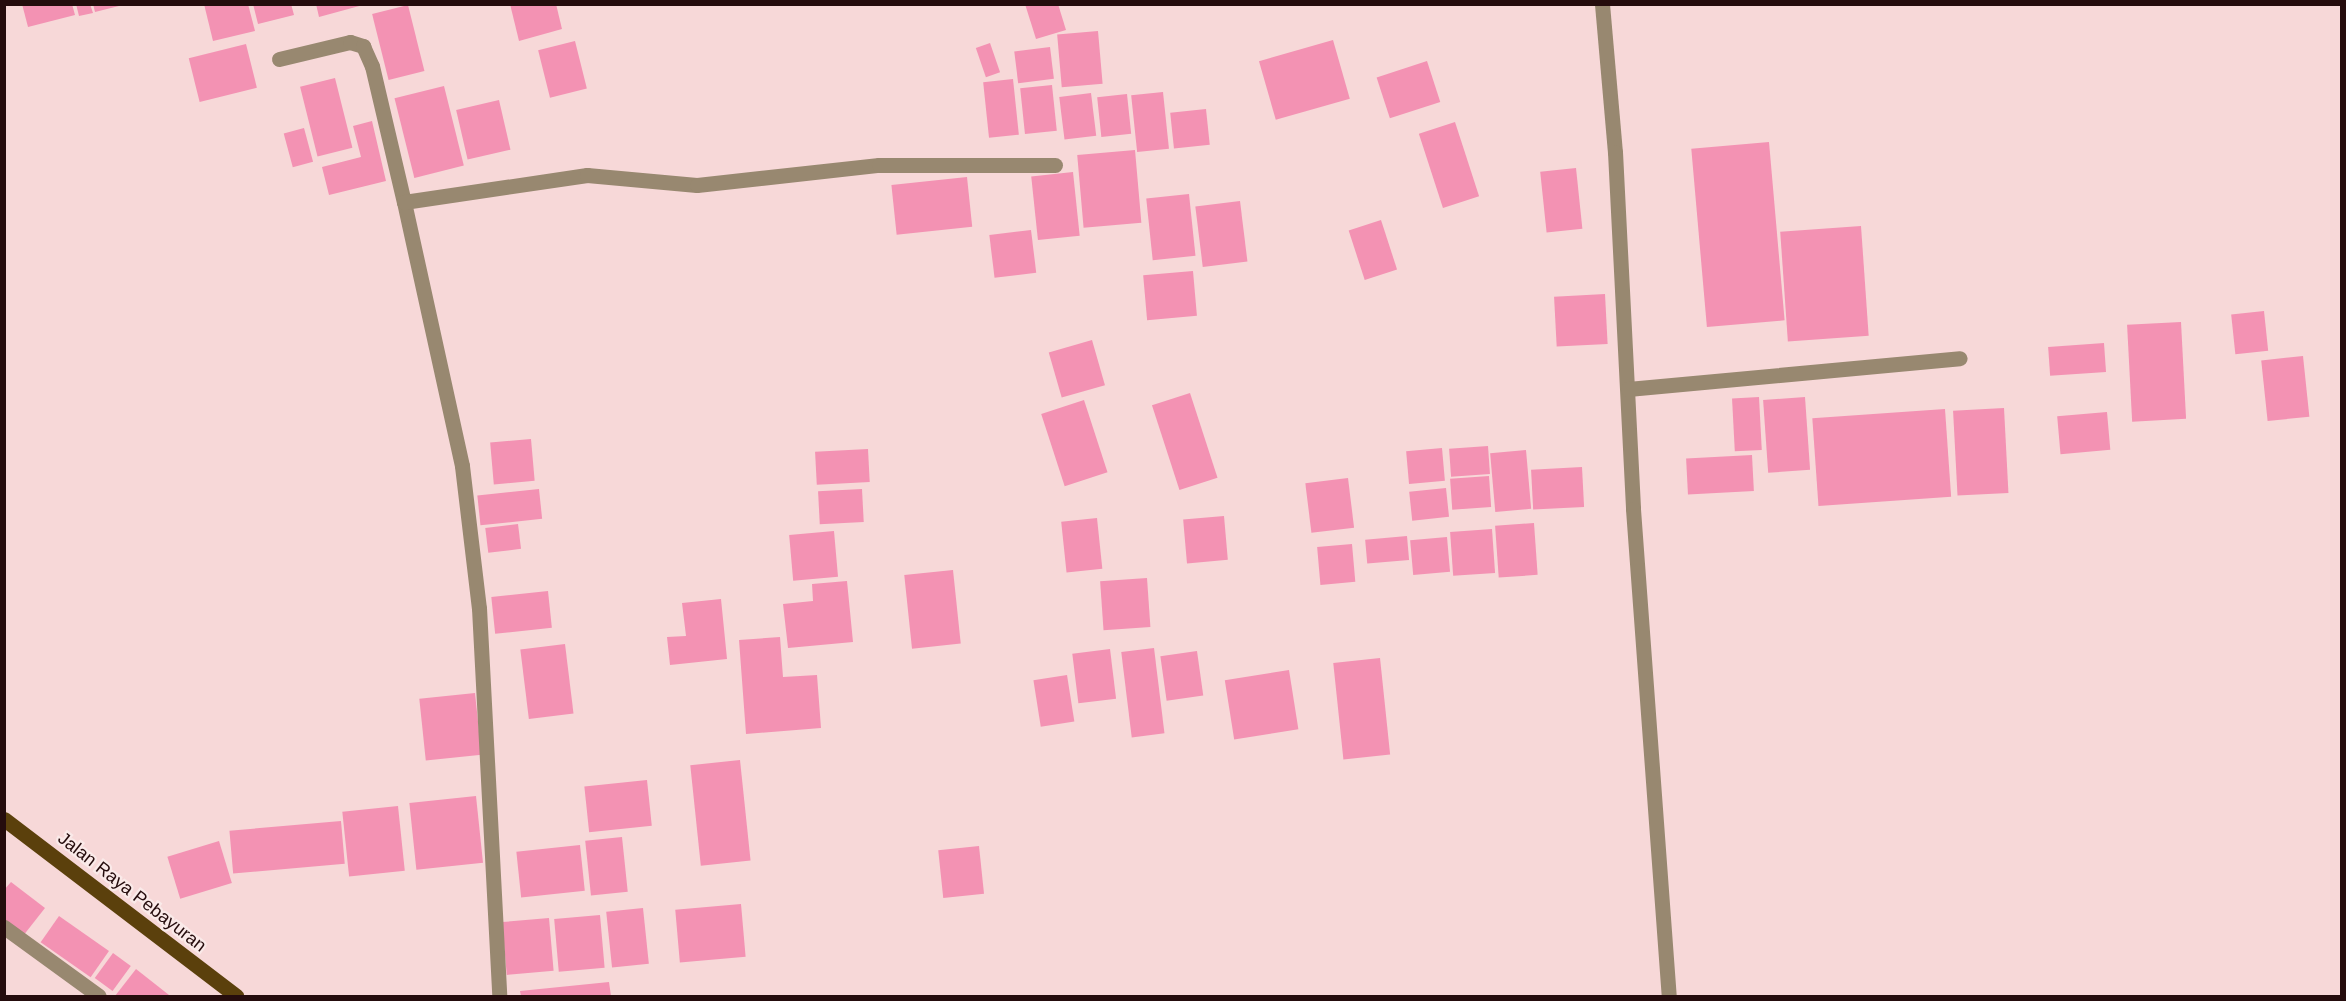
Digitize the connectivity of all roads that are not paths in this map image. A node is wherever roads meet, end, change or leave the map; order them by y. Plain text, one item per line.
1 (1602, 4) edge
2 (279, 59) dead end
3 (1056, 165) dead end
4 (404, 202) junction
5 (1960, 358) dead end
6 (1628, 389) junction
7 (4, 819) edge
8 (4, 927) edge
9 (99, 996) edge
10 (236, 996) edge
11 (499, 996) edge
12 (1669, 996) edge

1 - 6 street
2 - 4 street
3 - 4 street
4 - 11 street
5 - 6 street
6 - 12 street
7 - 10 main road, Jalan Raya Pebayuran
8 - 9 street

